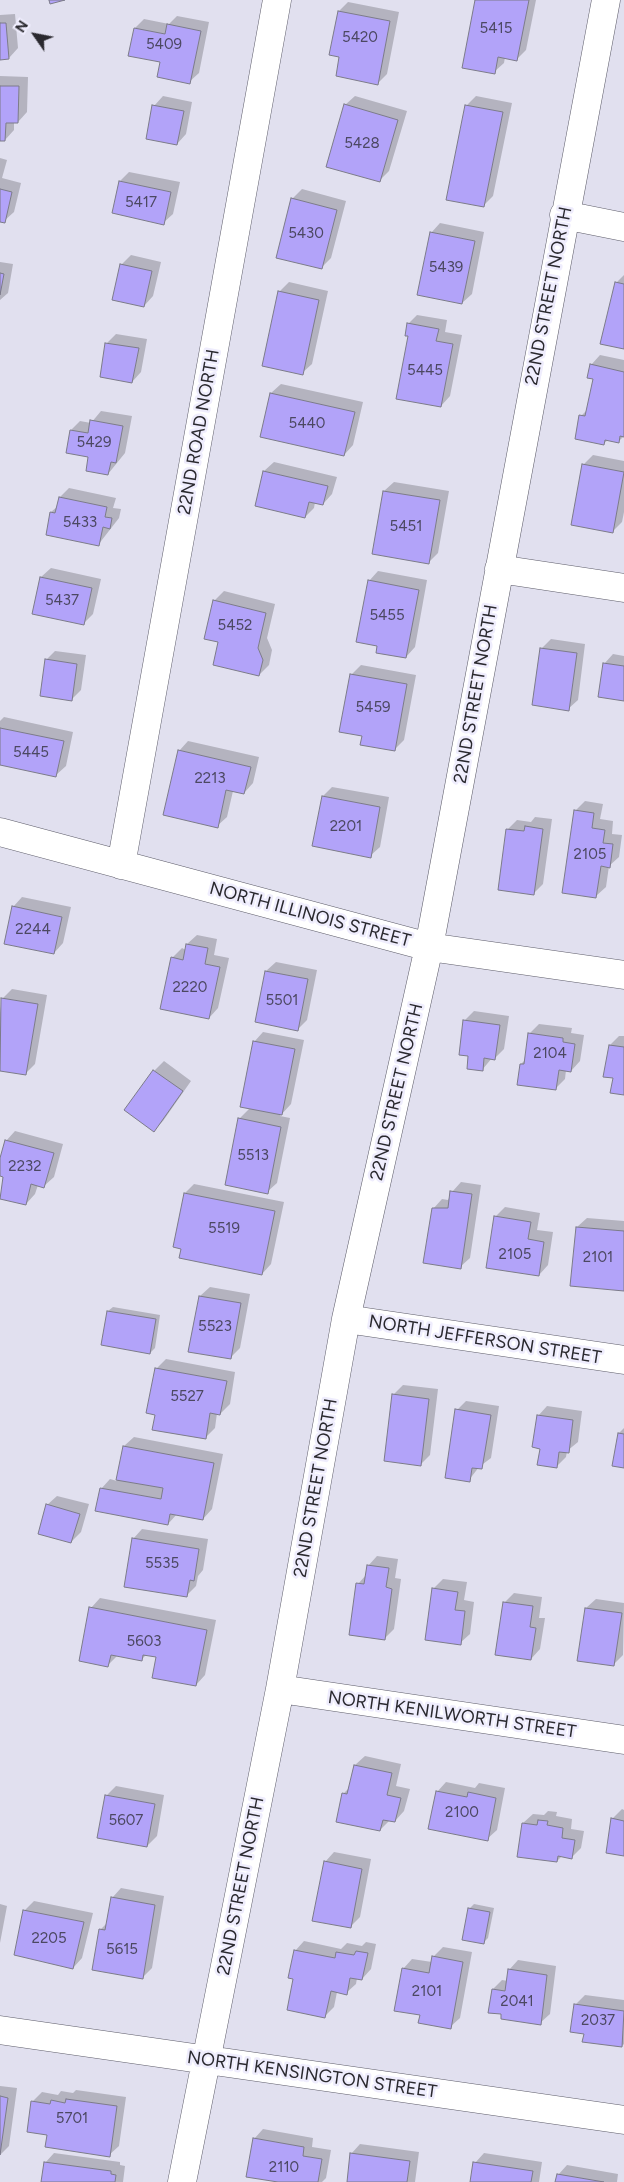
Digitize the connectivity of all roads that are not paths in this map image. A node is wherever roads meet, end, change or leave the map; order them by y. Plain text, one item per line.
1 (277, 0) edge
2 (606, 0) edge
3 (564, 215) junction
4 (624, 227) edge
5 (499, 568) junction
6 (624, 588) edge
7 (0, 832) edge
8 (120, 865) junction
9 (429, 947) junction
10 (624, 975) edge
11 (346, 1319) junction
12 (624, 1360) edge
13 (280, 1689) junction
14 (624, 1740) edge
15 (0, 2030) edge
16 (207, 2060) junction
17 (624, 2120) edge
18 (182, 2182) edge

1 - 8 street, 22ND ROAD NORTH
2 - 3 street, 22ND STREET NORTH
3 - 4 street
3 - 5 street, 22ND STREET NORTH
5 - 6 street
5 - 9 street, 22ND STREET NORTH
7 - 8 street, NORTH ILLINOIS STREET
8 - 9 street, NORTH ILLINOIS STREET
9 - 10 street, NORTH ILLINOIS STREET
9 - 11 street, 22ND STREET NORTH
11 - 12 street, NORTH JEFFERSON STREET
11 - 13 street, 22ND STREET NORTH
13 - 14 street, NORTH KENILWORTH STREET
13 - 16 street, 22ND STREET NORTH
15 - 16 street, NORTH KENSINGTON STREET
16 - 17 street, NORTH KENSINGTON STREET
16 - 18 street, 22ND STREET NORTH

